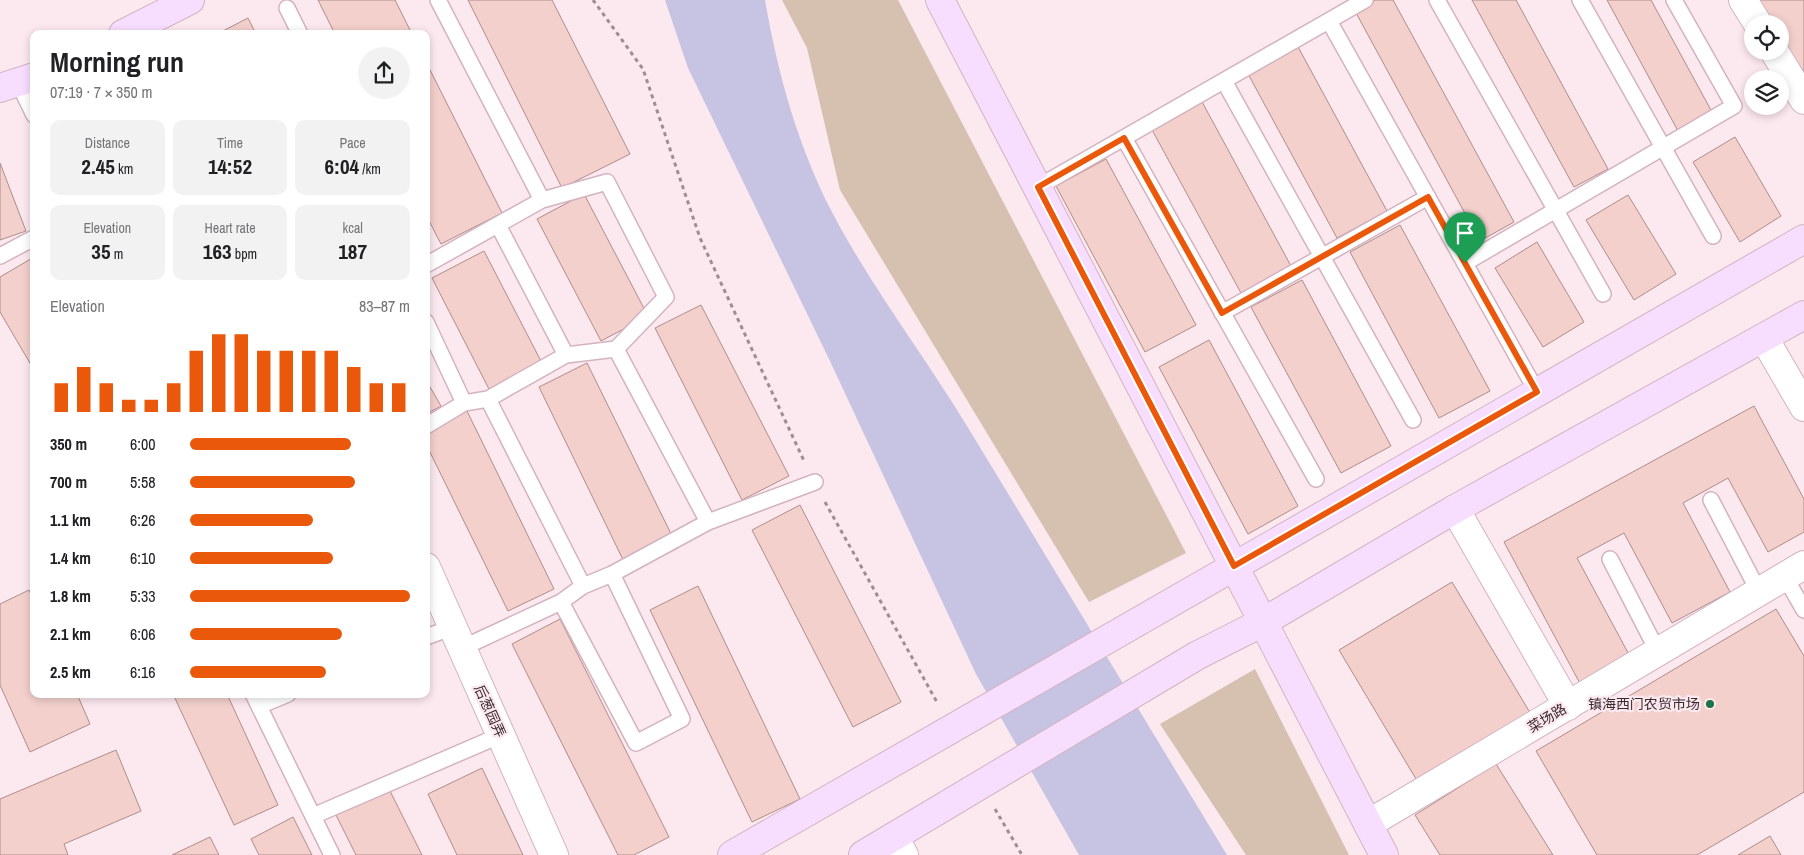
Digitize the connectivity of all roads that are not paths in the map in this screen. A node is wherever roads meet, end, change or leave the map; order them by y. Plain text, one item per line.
1 (190, 0) edge
2 (438, 0) edge
3 (940, 0) edge
4 (1366, 0) edge
5 (1437, 0) edge
6 (1580, 0) edge
7 (1674, 0) edge
8 (1743, 0) edge
9 (287, 8) dead end
10 (1752, 15) edge
11 (1329, 21) junction
12 (134, 30) edge
13 (298, 30) edge
14 (1780, 60) edge
15 (1224, 81) junction
16 (17, 83) edge
17 (1804, 100) edge
18 (30, 107) edge
19 (1124, 138) junction
20 (1663, 148) junction
21 (1038, 187) junction
22 (1428, 197) junction
23 (542, 200) junction
24 (1555, 210) junction
25 (498, 225) junction
26 (1712, 236) dead end
27 (1804, 239) edge
28 (30, 240) edge
29 (0, 256) edge
30 (1322, 257) junction
31 (430, 263) edge
32 (1465, 263) junction
33 (1603, 294) dead end
34 (1222, 313) junction
35 (1804, 315) edge
36 (430, 331) edge
37 (1764, 338) junction
38 (616, 349) junction
39 (566, 355) junction
40 (1537, 392) junction
41 (488, 399) junction
42 (464, 403) junction
43 (1804, 407) edge
44 (1413, 420) dead end
45 (430, 424) edge
46 (1316, 479) dead end
47 (815, 482) road end
48 (1711, 500) dead end
49 (1455, 509) junction
50 (708, 522) junction
51 (1610, 559) dead end
52 (1234, 566) junction
53 (1794, 571) edge
54 (612, 574) junction
55 (430, 576) edge
56 (583, 586) junction
57 (1759, 592) junction
58 (562, 602) junction
59 (1804, 610) edge
60 (1263, 622) junction
61 (430, 637) edge
62 (457, 637) junction
63 (1658, 652) junction
64 (256, 700) edge
65 (1568, 706) junction
66 (501, 735) junction
67 (313, 816) junction
68 (1368, 824) junction
69 (899, 846) edge
70 (332, 855) edge
71 (554, 855) edge
72 (732, 855) edge
73 (863, 855) edge
74 (1384, 855) edge

1 - 12 street
2 - 23 lane
3 - 21 street
4 - 11 lane
5 - 24 lane
6 - 20 lane
7 - 20 lane
8 - 10 street
9 - 13 lane
11 - 15 lane
11 - 22 lane
14 - 17 street
15 - 19 lane
15 - 30 lane
16 - 18 lane
19 - 21 lane
19 - 34 lane
20 - 24 lane
20 - 26 lane
21 - 52 street
22 - 30 lane
22 - 32 lane
23 - 25 lane
23 - 38 lane
24 - 32 lane
24 - 33 lane
25 - 31 lane
25 - 39 lane
27 - 40 street
28 - 29 lane
30 - 34 lane
30 - 44 lane
32 - 40 lane
34 - 46 lane
35 - 37 street
36 - 42 lane
37 - 43 street
37 - 49 street
38 - 39 lane
38 - 50 lane
39 - 41 lane
40 - 52 street
41 - 42 lane
41 - 56 lane
42 - 45 lane
47 - 50 lane
48 - 57 lane
49 - 60 street
49 - 65 street
50 - 54 lane
51 - 63 lane
52 - 60 street
52 - 72 street
53 - 57 street, 菜场路
53 - 59 lane
54 - 56 lane
54 - 58 lane
55 - 62 street, 后葱园弄
56 - 58 lane
57 - 63 street, 菜场路
58 - 62 lane
60 - 68 street
60 - 69 street
61 - 62 lane
62 - 66 street, 后葱园弄
63 - 65 street, 菜场路
64 - 67 lane
65 - 68 street, 菜场路
66 - 67 lane
66 - 71 street, 后葱园弄
67 - 70 lane
68 - 74 street
69 - 73 street

